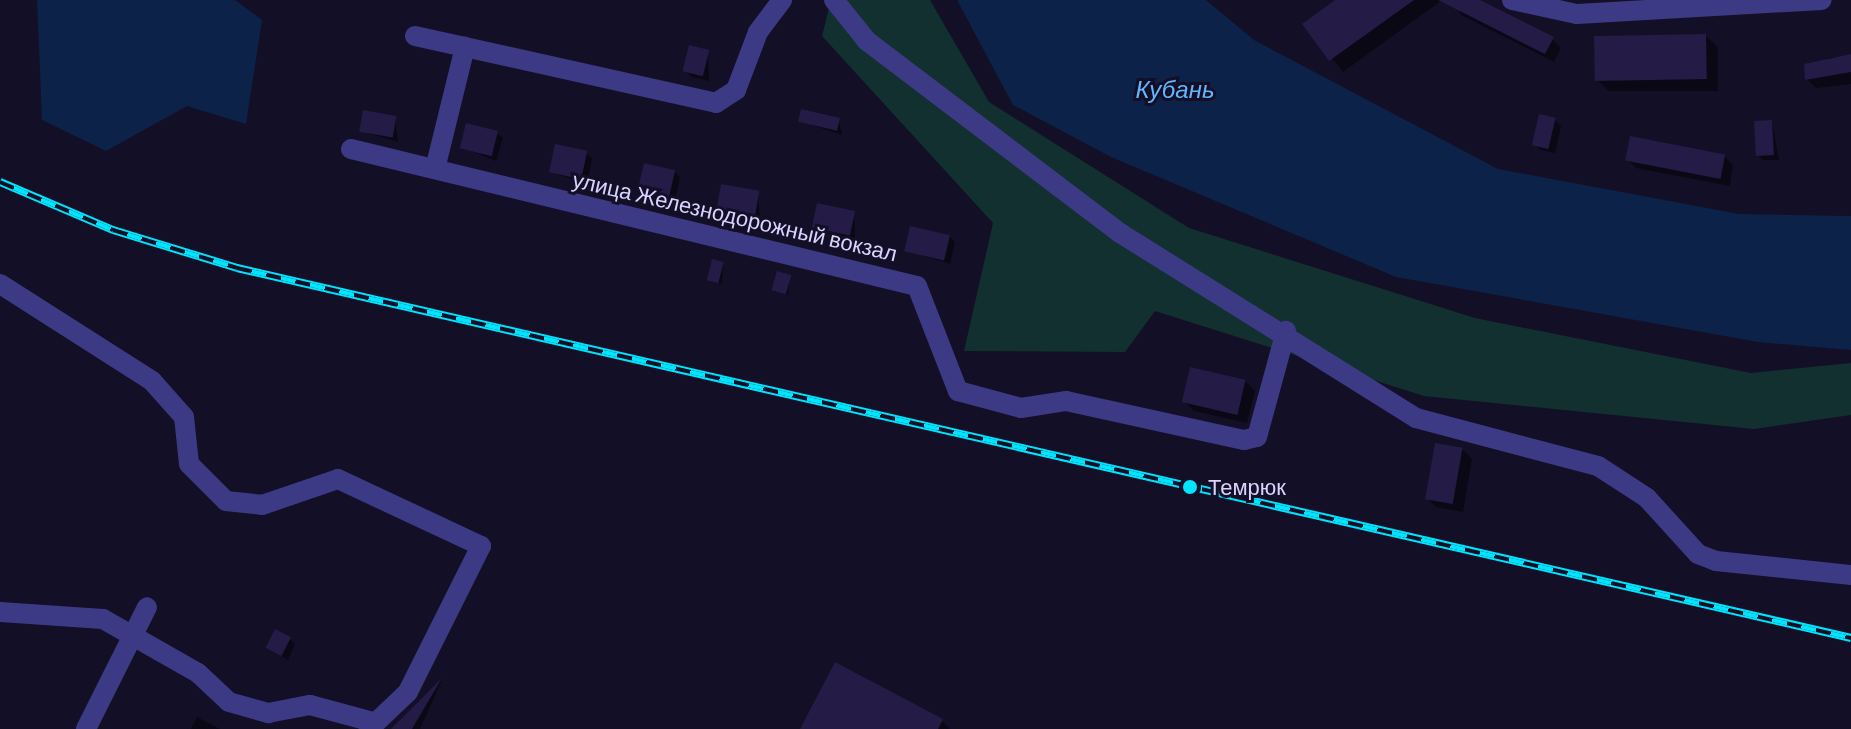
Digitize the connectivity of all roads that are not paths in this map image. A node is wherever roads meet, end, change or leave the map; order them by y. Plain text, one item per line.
1 (782, 0) edge
2 (834, 0) edge
3 (1512, 0) edge
4 (1822, 0) edge
5 (415, 36) dead end
6 (465, 47) junction
7 (351, 149) dead end
8 (435, 169) junction
9 (0, 284) edge
10 (1286, 331) junction
11 (1851, 575) edge
12 (147, 607) dead end
13 (0, 612) edge
14 (133, 634) junction
15 (371, 725) edge
16 (86, 729) edge

1 - 6 street
2 - 10 street
3 - 4 street
5 - 6 street
6 - 8 street
7 - 8 street, улица Железнодорожный вокзал
8 - 10 street, улица Железнодорожный вокзал
9 - 15 street
10 - 11 street
12 - 14 street
13 - 14 street
14 - 15 street
14 - 16 street

